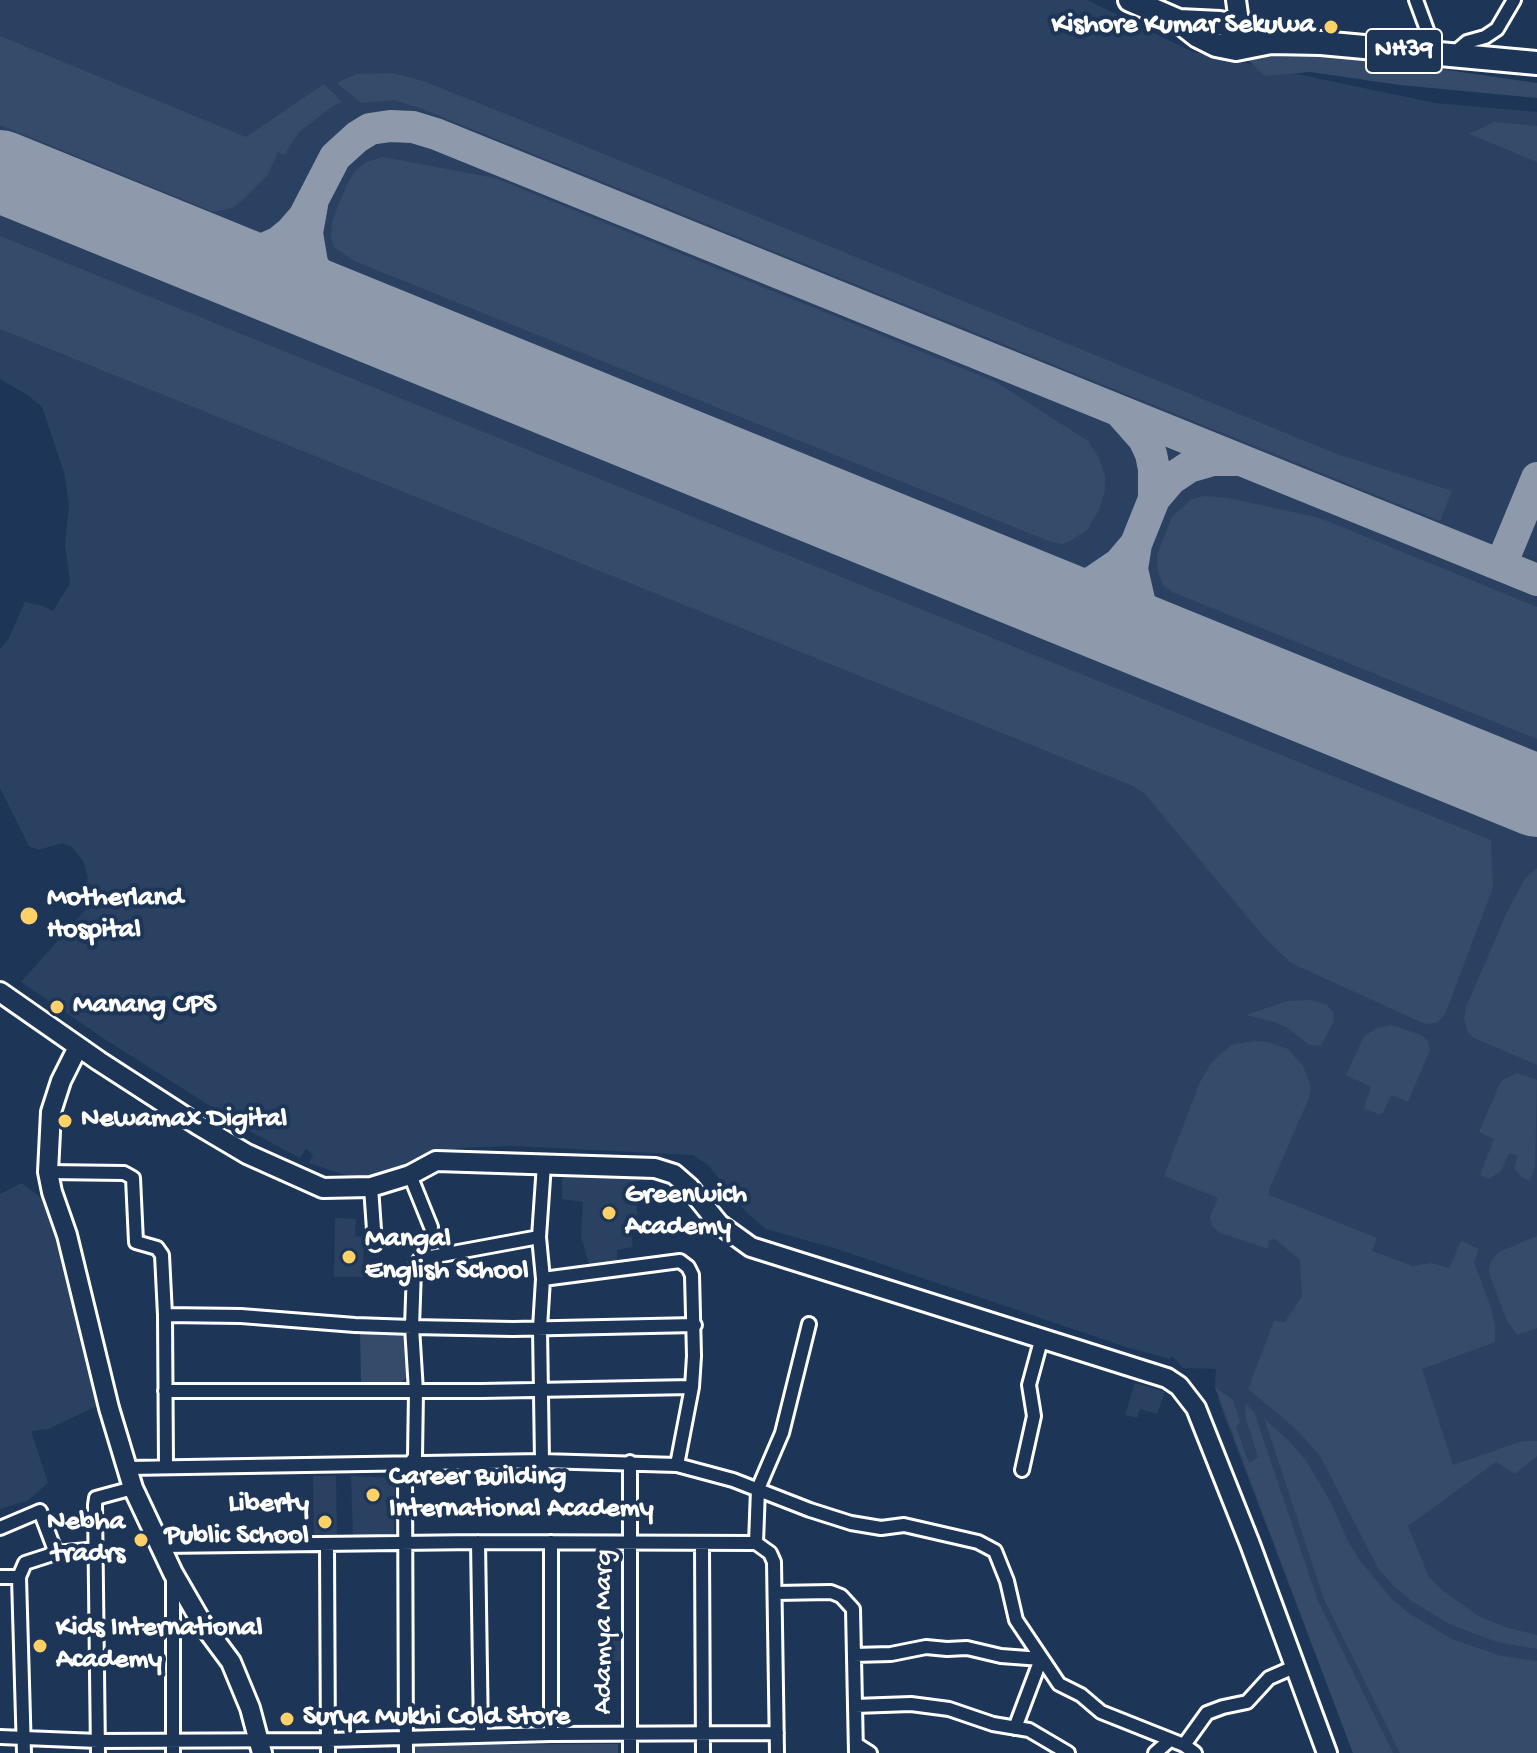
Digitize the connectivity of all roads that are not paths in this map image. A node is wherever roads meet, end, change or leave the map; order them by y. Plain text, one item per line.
1 (1130, 0) edge
2 (1416, 0) edge
3 (1512, 1) edge
4 (1236, 2) edge
5 (1228, 36) junction
6 (1440, 54) junction
7 (1537, 63) edge
8 (0, 992) edge
9 (78, 1047) junction
10 (544, 1164) junction
11 (48, 1172) junction
12 (410, 1175) junction
13 (371, 1187) junction
14 (431, 1227) dead end
15 (539, 1237) junction
16 (375, 1244) dead end
17 (543, 1279) junction
18 (165, 1315) junction
19 (809, 1324) dead end
20 (695, 1325) junction
21 (412, 1327) junction
22 (540, 1328) junction
23 (1042, 1337) junction
24 (692, 1387) junction
25 (540, 1388) junction
26 (165, 1391) junction
27 (416, 1391) junction
28 (542, 1461) junction
29 (409, 1462) junction
30 (630, 1462) junction
31 (677, 1465) junction
32 (166, 1466) junction
33 (128, 1468) junction
34 (1022, 1470) dead end
35 (133, 1488) junction
36 (758, 1489) junction
37 (0, 1528) edge
38 (478, 1542) junction
39 (551, 1542) junction
40 (630, 1543) junction
41 (702, 1543) junction
42 (756, 1543) junction
43 (327, 1544) junction
44 (404, 1544) junction
45 (162, 1546) junction
46 (97, 1549) junction
47 (56, 1553) junction
48 (173, 1573) junction
49 (0, 1577) edge
50 (19, 1577) junction
51 (775, 1593) junction
52 (854, 1655) junction
53 (1041, 1659) junction
54 (1294, 1667) junction
55 (855, 1706) junction
56 (1015, 1728) junction
57 (703, 1733) junction
58 (777, 1733) junction
59 (551, 1734) junction
60 (630, 1734) junction
61 (481, 1735) junction
62 (0, 1737) edge
63 (405, 1737) junction
64 (24, 1738) junction
65 (1170, 1740) junction
66 (1184, 1745) junction
67 (260, 1746) edge
68 (328, 1746) edge
69 (98, 1747) edge
70 (173, 1747) edge
71 (856, 1748) edge
72 (24, 1753) edge
73 (406, 1753) edge
74 (630, 1753) edge
75 (703, 1753) edge
76 (777, 1753) edge
77 (870, 1753) edge
78 (1068, 1753) edge
79 (1155, 1753) edge
80 (1195, 1753) edge
81 (1327, 1753) edge

1 - 5 highway, NH39
2 - 6 street
3 - 6 street
4 - 5 main road
5 - 6 highway, NH39
6 - 7 highway, NH39
8 - 9 main road
9 - 11 main road
9 - 13 main road
10 - 12 main road
10 - 15 street
10 - 23 main road
11 - 18 street
11 - 33 main road
12 - 13 main road
12 - 14 street
13 - 16 street
15 - 17 street
15 - 21 street
17 - 20 street
17 - 22 street
18 - 21 street
18 - 26 street
19 - 36 street
20 - 22 street
20 - 24 street
21 - 22 street
21 - 27 street
22 - 25 street
23 - 34 street
23 - 54 main road
24 - 25 street
24 - 31 street
25 - 27 street
25 - 28 street
26 - 27 street
26 - 32 street
27 - 29 street
28 - 29 street
28 - 30 street
29 - 32 street
29 - 44 street
30 - 31 street
30 - 40 street, Adamya Marg
31 - 36 street
32 - 33 street
33 - 35 main road
35 - 45 main road
35 - 46 street
36 - 42 street
36 - 53 street
37 - 47 street
38 - 39 street
38 - 44 street
38 - 61 street
39 - 40 street
39 - 59 street
40 - 41 street
40 - 60 street, Adamya Marg
41 - 42 street
41 - 57 street
42 - 51 street
43 - 44 street
43 - 45 street
43 - 68 street
44 - 63 street
45 - 48 main road
46 - 47 street
46 - 69 street
47 - 50 street
48 - 67 main road
48 - 70 street
49 - 50 street
50 - 64 street
51 - 52 street
51 - 58 street
52 - 53 street
52 - 55 street
53 - 56 street
53 - 65 street
54 - 66 street
54 - 81 main road
55 - 56 street
55 - 71 street
56 - 78 street
57 - 58 street
57 - 60 street
57 - 75 street
58 - 76 street
59 - 60 street
59 - 61 street
60 - 74 street, Adamya Marg
61 - 63 street
62 - 64 street
63 - 68 street
63 - 73 street
64 - 69 street
64 - 72 street
65 - 66 street
65 - 79 street
66 - 80 street
67 - 68 street
67 - 70 street
69 - 70 street
71 - 77 street

